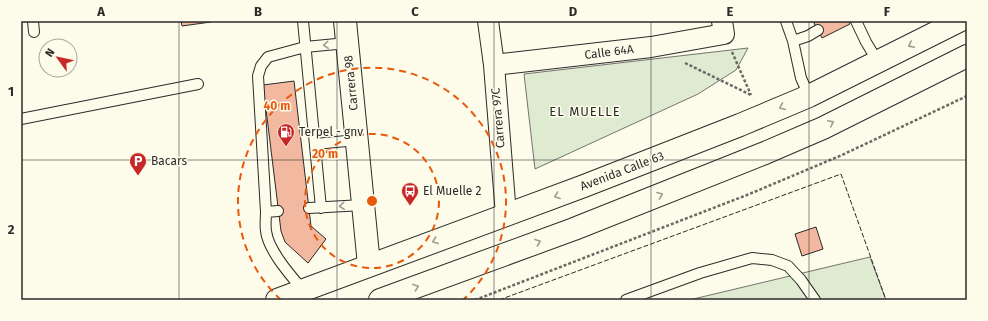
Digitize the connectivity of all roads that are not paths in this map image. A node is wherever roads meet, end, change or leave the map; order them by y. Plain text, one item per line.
1 (33, 21) edge
2 (303, 21) edge
3 (345, 21) edge
4 (488, 21) edge
5 (786, 21) edge
6 (856, 21) edge
7 (959, 21) edge
8 (935, 26) edge
9 (723, 28) edge
10 (818, 30) dead end
11 (34, 32) dead end
12 (793, 41) junction
13 (347, 43) junction
14 (305, 47) junction
15 (967, 56) edge
16 (878, 62) junction
17 (494, 65) junction
18 (198, 84) dead end
19 (809, 96) junction
20 (21, 119) edge
21 (357, 140) junction
22 (315, 144) junction
23 (363, 205) junction
24 (309, 208) dead end
25 (322, 208) junction
26 (278, 211) dead end
27 (266, 212) junction
28 (506, 216) junction
29 (369, 265) junction
30 (303, 290) junction
31 (277, 300) edge
32 (380, 300) edge
33 (626, 300) edge
34 (815, 300) edge

1 - 11 lane
2 - 14 lane
3 - 13 main road, Carrera 98
4 - 17 street, Carrera 97C
5 - 12 lane
6 - 16 lane
7 - 8 main road, Avenida Calle 63
8 -> 16 main road, Avenida Calle 63
9 - 17 street, Calle 64A
10 - 12 lane
12 - 19 lane
13 -> 14 lane
13 - 21 main road, Carrera 98
14 - 22 lane
14 - 27 lane
32 -> 15 main road
16 - 19 main road, Avenida Calle 63
17 - 28 street, Carrera 97C
18 - 20 lane
19 -> 28 main road, Avenida Calle 63
21 - 22 lane
21 - 23 main road, Carrera 98
22 - 25 lane
23 -> 25 lane
23 - 29 main road, Carrera 98
24 - 25 lane
26 - 27 lane
27 - 30 lane
28 -> 29 main road, Avenida Calle 63
29 - 30 main road, Avenida Calle 63
30 - 31 main road, Avenida Calle 63
33 - 34 lane

